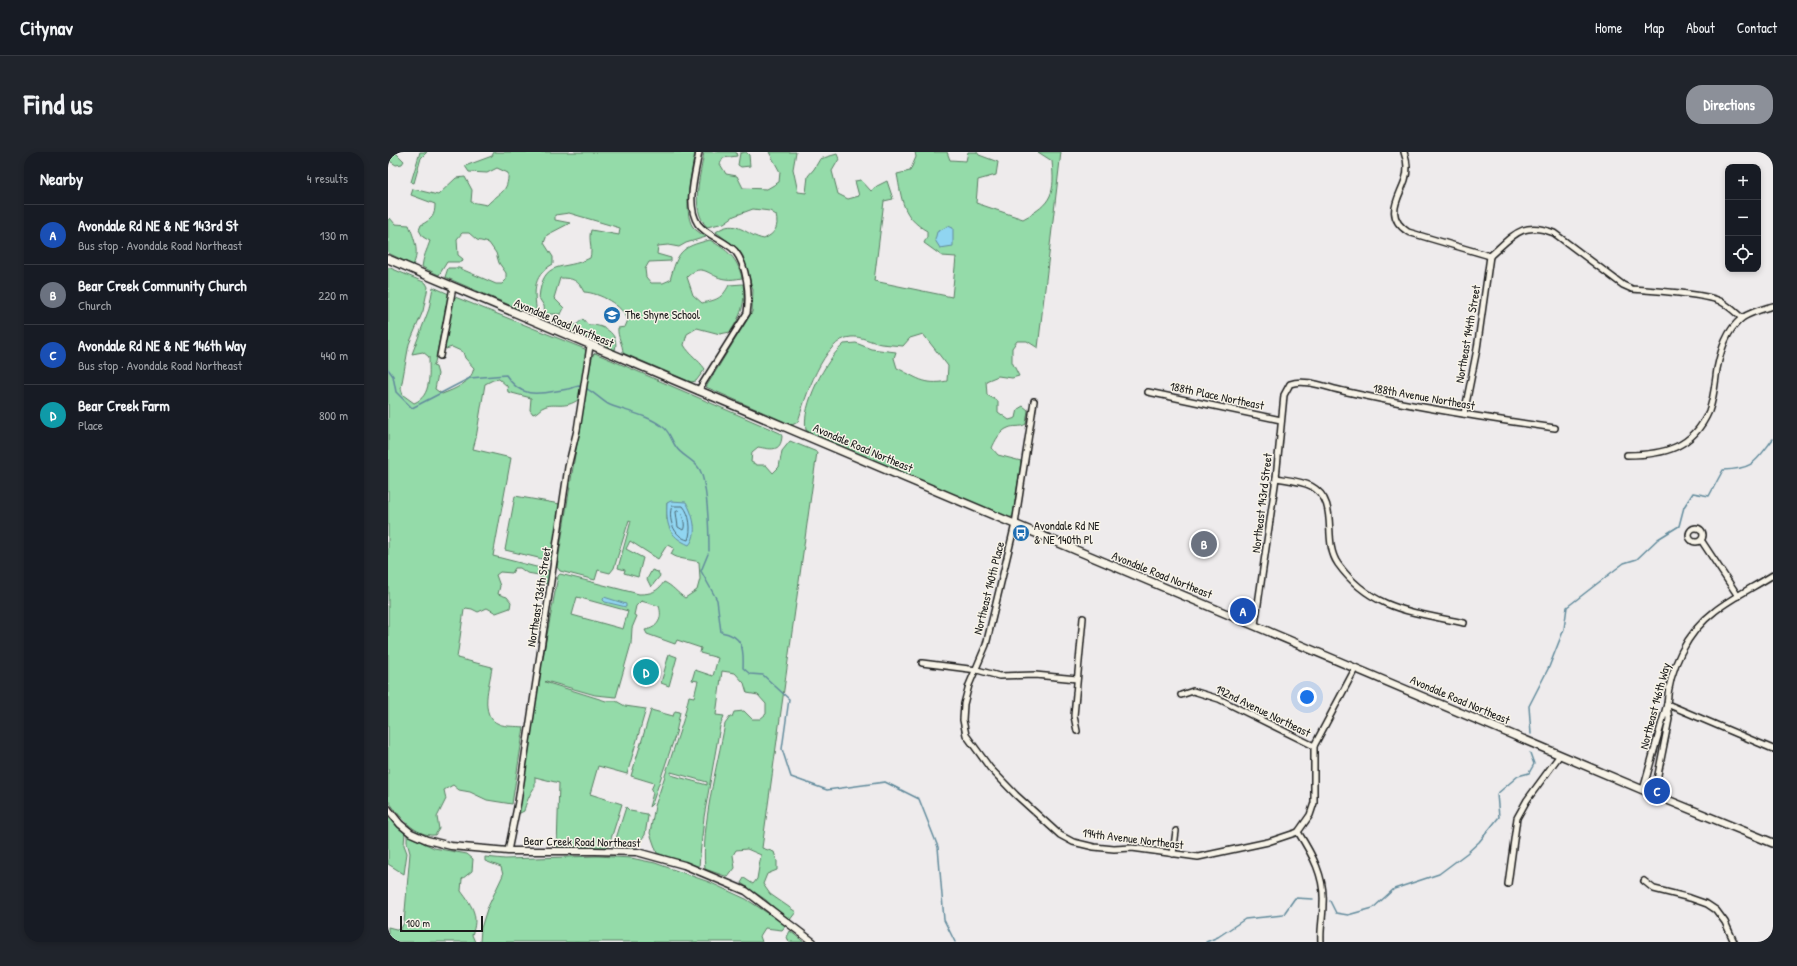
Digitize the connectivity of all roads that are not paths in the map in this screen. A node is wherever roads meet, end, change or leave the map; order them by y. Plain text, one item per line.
1 (699, 152) edge
2 (1404, 152) edge
3 (1490, 256) junction
4 (388, 260) edge
5 (453, 287) junction
6 (1773, 306) edge
7 (1742, 318) junction
8 (590, 346) junction
9 (440, 356) dead end
10 (1290, 384) joint
11 (698, 391) junction
12 (1148, 392) dead end
13 (1034, 401) dead end
14 (1464, 414) junction
15 (1281, 420) junction
16 (1556, 428) dead end
17 (1627, 454) dead end
18 (1276, 478) junction
19 (1015, 524) junction
20 (1701, 540) dead end
21 (1773, 575) edge
22 (1738, 596) junction
23 (1083, 618) dead end
24 (1464, 623) dead end
25 (1255, 625) junction
26 (922, 663) dead end
27 (1355, 669) junction
28 (976, 670) junction
29 (1077, 679) junction
30 (1181, 695) dead end
31 (1667, 704) junction
32 (1078, 731) dead end
33 (1314, 746) junction
34 (1773, 749) edge
35 (1560, 755) junction
36 (990, 768) joint
37 (1643, 790) junction
38 (1654, 795) junction
39 (388, 809) edge
40 (1176, 831) dead end
41 (1298, 832) junction
42 (1773, 842) edge
43 (508, 851) junction
44 (1173, 854) junction
45 (1644, 881) dead end
46 (1508, 884) dead end
47 (813, 942) edge
48 (1321, 942) edge
49 (1734, 942) edge

1 - 11 street
2 - 3 street
3 - 7 street
3 - 14 street, Northeast 144th Street
4 - 5 main road, Avondale Road Northeast
5 - 8 main road, Avondale Road Northeast
5 - 9 street
6 - 7 street
7 - 17 street
8 - 11 main road, Avondale Road Northeast
8 - 43 street, Northeast 136th Street
10 - 14 street, 188th Avenue Northeast
10 - 15 street, Northeast 143rd Street
11 - 19 main road, Avondale Road Northeast
12 - 15 street, 188th Place Northeast
13 - 19 street, Northeast 140th Place
14 - 16 street, 188th Avenue Northeast
15 - 18 street, Northeast 143rd Street
18 - 24 street
18 - 25 street, Northeast 143rd Street
19 - 25 main road, Avondale Road Northeast
19 - 28 street, Northeast 140th Place
20 - 22 street
21 - 22 street, Northeast 146th Way
22 - 31 street, Northeast 146th Way
23 - 29 street
25 - 27 main road, Avondale Road Northeast
26 - 28 street
27 - 33 street
27 - 35 main road, Avondale Road Northeast
28 - 29 street
28 - 36 street, Northeast 140th Place
29 - 32 street
30 - 33 street, 192nd Avenue Northeast
31 - 34 street
31 - 37 street, Northeast 146th Way
31 - 38 street
33 - 41 street
35 - 37 main road, Avondale Road Northeast
35 - 46 street
36 - 44 street, 194th Avenue Northeast
37 - 38 main road, Avondale Road Northeast
38 - 42 main road, Avondale Road Northeast
39 - 43 street, Bear Creek Road Northeast
40 - 44 street
41 - 44 street, 194th Avenue Northeast
41 - 48 street
43 - 47 street, Bear Creek Road Northeast
45 - 49 street

